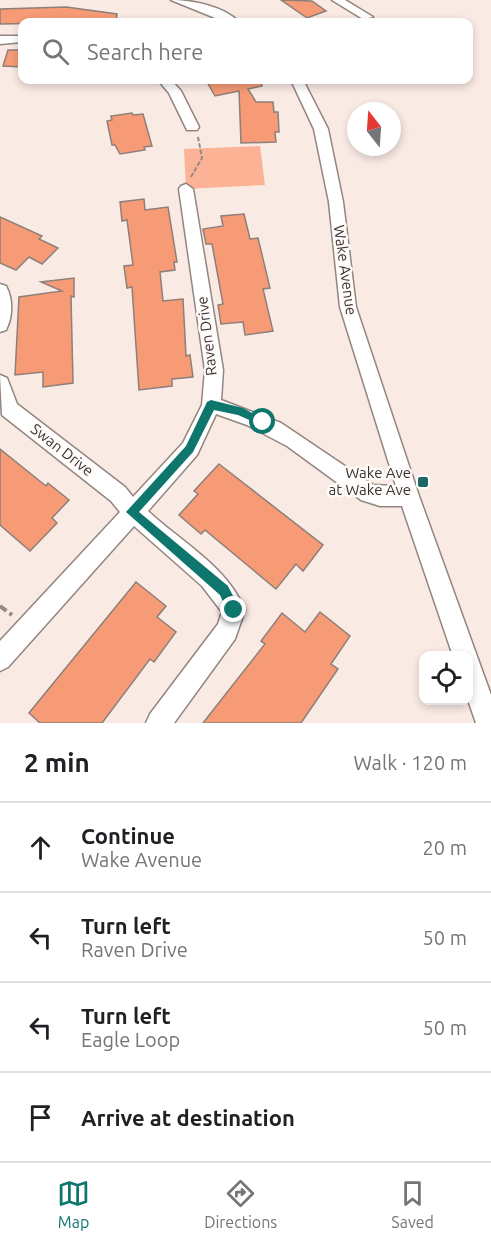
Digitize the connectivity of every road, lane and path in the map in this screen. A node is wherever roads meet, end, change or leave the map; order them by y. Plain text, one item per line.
1 (176, 0) edge
2 (337, 0) edge
3 (367, 17) dead end
4 (224, 18) edge
5 (18, 39) edge
6 (0, 40) edge
7 (168, 84) edge
8 (299, 84) edge
9 (192, 127) joint
10 (186, 189) joint
11 (0, 290) edge
12 (0, 325) edge
13 (0, 383) edge
14 (211, 405) junction
15 (409, 496) junction
16 (132, 512) junction
17 (463, 651) edge
18 (0, 659) edge
19 (473, 679) edge
20 (159, 723) edge
21 (489, 723) edge

1 - 4 street
2 - 3 street
5 - 6 street
7 - 9 street
8 - 15 street, Wake Avenue
9 - 10 path
10 - 14 street, Raven Drive
11 - 12 street
13 - 16 street, Swan Drive
14 - 15 street
14 - 16 street, Raven Drive
15 - 17 street, Wake Avenue
16 - 18 street, Raven Drive
16 - 20 street, Swan Drive
19 - 21 street

